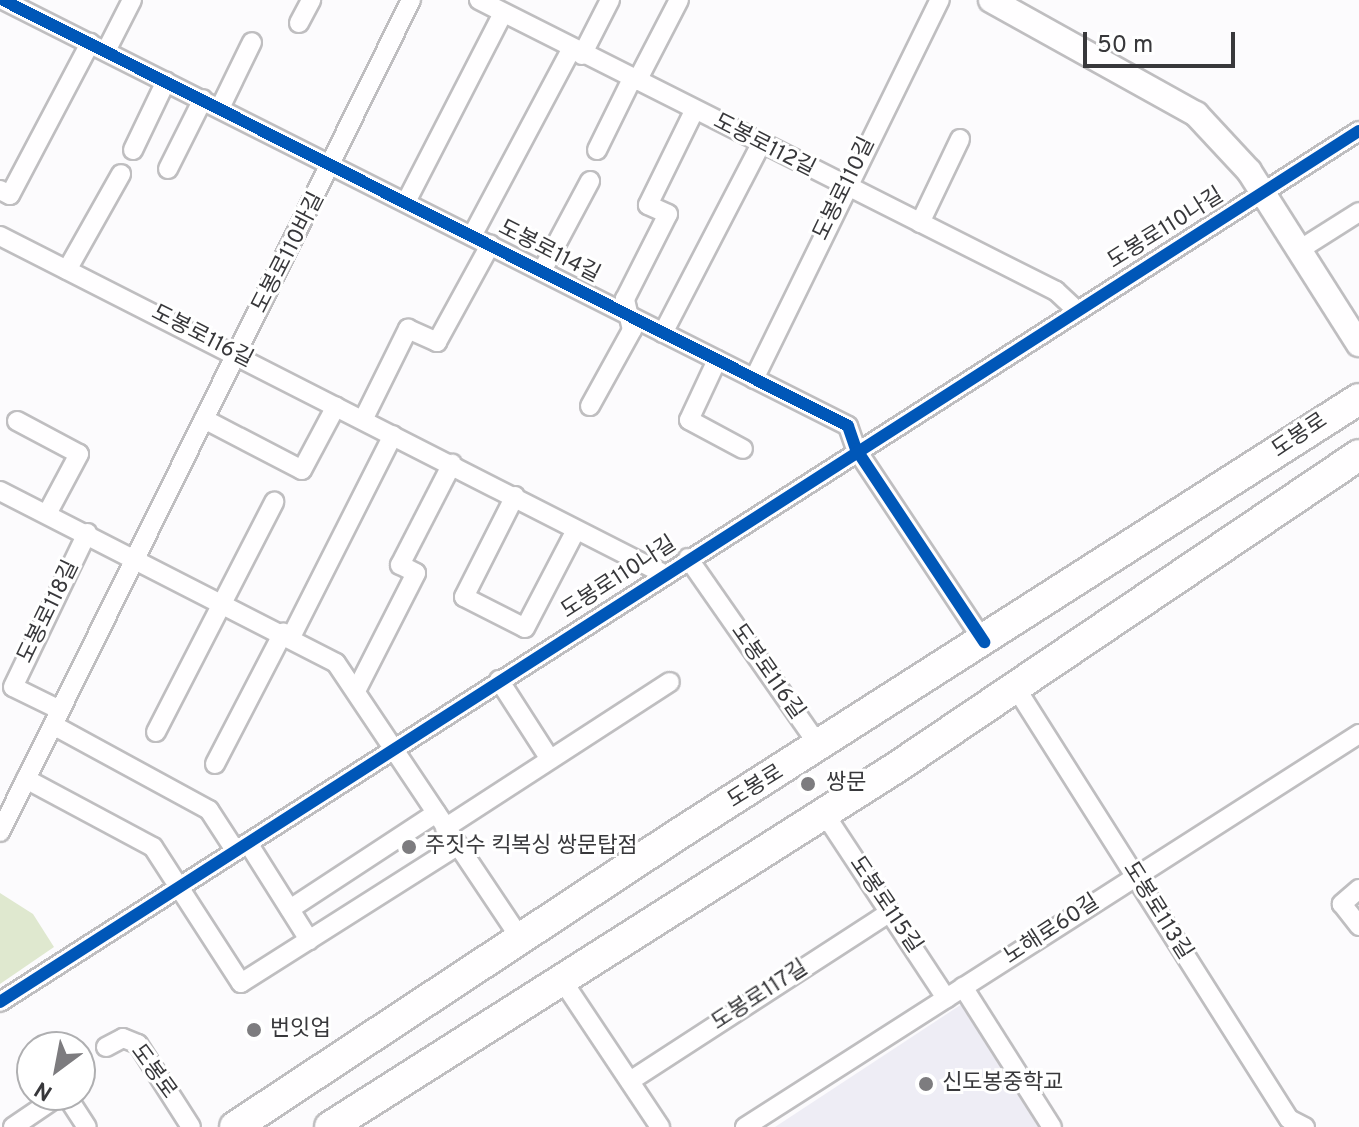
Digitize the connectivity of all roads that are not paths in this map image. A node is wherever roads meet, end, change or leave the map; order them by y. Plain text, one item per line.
1 (3, 0) edge
2 (132, 0) edge
3 (311, 0) edge
4 (411, 0) edge
5 (479, 0) edge
6 (610, 0) edge
7 (679, 0) edge
8 (940, 0) edge
9 (991, 0) edge
10 (501, 7) edge
11 (299, 23) dead end
12 (252, 42) dead end
13 (98, 47) junction
14 (576, 52) junction
15 (634, 80) junction
16 (166, 81) junction
17 (211, 104) junction
18 (694, 111) junction
19 (1359, 131) edge
20 (960, 139) dead end
21 (761, 144) junction
22 (133, 150) dead end
23 (597, 150) dead end
24 (331, 164) junction
25 (168, 169) dead end
26 (121, 174) dead end
27 (590, 181) dead end
28 (846, 187) junction
29 (1261, 190) junction
30 (5, 193) edge
31 (406, 202) junction
32 (1359, 212) edge
33 (920, 223) junction
34 (0, 236) edge
35 (472, 236) junction
36 (490, 245) junction
37 (1299, 250) junction
38 (67, 270) junction
39 (542, 271) junction
40 (1075, 309) junction
41 (628, 315) junction
42 (663, 333) junction
43 (1359, 344) edge
44 (236, 354) junction
45 (717, 360) junction
46 (754, 379) junction
47 (1359, 399) edge
48 (336, 406) junction
49 (590, 406) dead end
50 (204, 419) junction
51 (363, 420) junction
52 (17, 421) dead end
53 (393, 435) junction
54 (743, 449) dead end
55 (856, 449) junction
56 (1359, 455) edge
57 (452, 464) junction
58 (0, 491) edge
59 (515, 496) junction
60 (274, 502) dead end
61 (47, 514) junction
62 (576, 530) junction
63 (87, 533) junction
64 (135, 557) junction
65 (688, 558) junction
66 (664, 574) junction
67 (222, 601) junction
68 (287, 635) junction
69 (984, 642) junction
70 (499, 680) junction
71 (670, 682) dead end
72 (1016, 688) junction
73 (357, 689) junction
74 (57, 718) junction
75 (156, 732) dead end
76 (1359, 734) edge
77 (820, 747) junction
78 (394, 749) junction
79 (550, 759) junction
80 (215, 764) dead end
81 (26, 779) junction
82 (824, 813) junction
83 (440, 821) junction
84 (0, 832) edge
85 (242, 846) junction
86 (457, 846) junction
87 (1135, 877) junction
88 (180, 886) junction
89 (1359, 889) edge
90 (290, 909) junction
91 (890, 912) junction
92 (1359, 926) edge
93 (520, 938) junction
94 (309, 940) junction
95 (562, 980) junction
96 (963, 987) junction
97 (946, 998) junction
98 (0, 1002) edge
99 (106, 1047) dead end
100 (630, 1081) junction
101 (38, 1111) edge
102 (1293, 1124) edge
103 (338, 1125) edge
104 (13, 1127) edge
105 (191, 1127) edge
106 (235, 1127) edge
107 (660, 1127) edge
108 (745, 1127) edge
109 (1052, 1127) edge

1 - 13 street, 도봉로114길
2 - 13 street
3 - 11 street
4 - 24 street, 도봉로110바길
5 - 10 street, 도봉로112길
6 - 14 street
7 - 15 street
8 - 28 street, 도봉로110길
9 - 29 street
10 - 14 street, 도봉로112길
10 - 31 street
12 - 17 street
13 - 16 street, 도봉로114길
13 - 30 street
14 - 15 street, 도봉로112길
14 - 35 street, 도봉로114길
15 - 18 street, 도봉로112길
15 - 23 street
16 - 17 street, 도봉로114길
16 - 22 street
17 - 24 street, 도봉로114길
17 - 25 street
18 - 21 street, 도봉로112길
18 - 41 street, 도봉로112길
19 - 29 street, 도봉로110나길
20 - 33 street
21 - 28 street, 도봉로112길
21 - 42 street
24 - 31 street, 도봉로114길
24 - 44 street, 도봉로110바길
26 - 38 street
27 - 39 street, 도봉로114길
28 - 33 street, 도봉로112길
28 - 46 street, 도봉로110길
29 - 37 street
29 - 40 street, 도봉로110나길
31 - 35 street, 도봉로114길
32 - 37 street
33 - 40 street, 도봉로112길
34 - 38 street, 도봉로116길
35 - 36 street, 도봉로114길
36 - 39 street, 도봉로114길
36 - 51 street, 도봉로114길
37 - 43 street
38 - 44 street, 도봉로116길
39 - 41 street, 도봉로114길
40 - 55 street, 도봉로110나길
41 - 42 street, 도봉로114길
41 - 49 street
42 - 45 street, 도봉로114길
44 - 48 street, 도봉로116길
44 - 50 street, 도봉로110바길
45 - 46 street, 도봉로114길
45 - 54 street
46 - 55 street, 도봉로114길
47 - 69 main road, 도봉로
48 - 50 street
48 - 51 street, 도봉로116길
50 - 64 street, 도봉로110바길
51 - 53 street, 도봉로116길
52 - 61 street
53 - 57 street, 도봉로116길
53 - 68 street
55 - 65 street, 도봉로110나길
55 - 69 street, 도봉로114길
56 - 72 main road
57 - 59 street, 도봉로116길
57 - 73 street
58 - 61 street, 도봉로118길
59 - 62 street, 도봉로116길
59 - 62 street
60 - 67 street
61 - 63 street, 도봉로118길
62 - 66 street, 도봉로116길
63 - 64 street, 도봉로118길
63 - 74 street, 도봉로118길
64 - 67 street, 도봉로118길
64 - 74 street, 도봉로110바길
65 - 66 street, 도봉로110나길
65 - 77 street, 도봉로116길
66 - 70 street, 도봉로110나길
67 - 68 street, 도봉로118길
67 - 75 street
68 - 73 street, 도봉로118길
68 - 80 street
69 - 77 main road, 도봉로
70 - 78 street, 도봉로110나길
70 - 79 street
71 - 79 street
72 - 82 main road
72 - 87 street, 도봉로113길
73 - 78 street, 도봉로118길
74 - 81 street, 도봉로110바길
74 - 85 street
76 - 87 street, 노해로60길
77 - 93 main road, 도봉로
78 - 83 street, 도봉로118길
78 - 85 street, 도봉로110나길
79 - 83 street
81 - 84 street, 도봉로110바길
81 - 88 street
82 - 91 street, 도봉로115길
82 - 95 main road
83 - 86 street, 도봉로118길
83 - 90 street
85 - 88 street, 도봉로110나길
85 - 90 street
86 - 93 street, 도봉로118길
86 - 94 street
87 - 96 street, 노해로60길
87 - 102 street, 도봉로113길
88 - 94 street
88 - 98 street, 도봉로110나길
89 - 92 street
90 - 94 street
91 - 97 street, 도봉로115길
91 - 100 street, 도봉로117길
93 - 106 main road, 도봉로
95 - 100 street
95 - 103 main road
96 - 97 street, 노해로60길
96 - 109 street
97 - 108 street, 노해로60길
99 - 105 street, 도봉로
100 - 107 street
101 - 104 street

